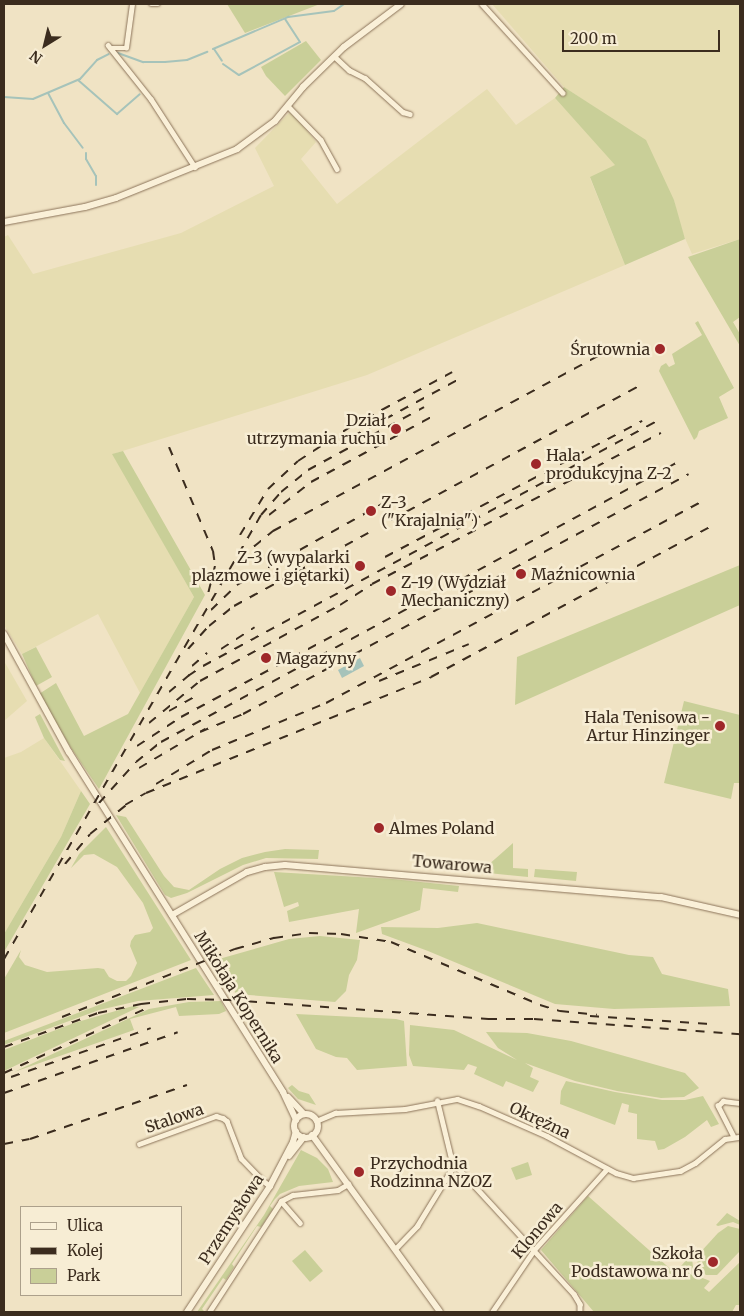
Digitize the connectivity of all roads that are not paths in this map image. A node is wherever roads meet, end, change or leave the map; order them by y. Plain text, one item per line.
1 (132, 4) edge
2 (151, 4) edge
3 (158, 4) edge
4 (401, 4) edge
5 (482, 4) edge
6 (334, 56) junction
7 (564, 93) dead end
8 (288, 106) junction
9 (410, 114) dead end
10 (195, 167) junction
11 (337, 169) dead end
12 (4, 222) edge
13 (4, 634) edge
14 (172, 915) junction
15 (740, 915) edge
16 (283, 1092) junction
17 (437, 1101) junction
18 (740, 1103) edge
19 (304, 1114) junction
20 (296, 1120) junction
21 (316, 1121) junction
22 (296, 1132) junction
23 (312, 1135) junction
24 (732, 1136) junction
25 (304, 1137) junction
26 (740, 1137) edge
27 (139, 1144) dead end
28 (281, 1166) junction
29 (454, 1167) junction
30 (607, 1169) junction
31 (348, 1184) junction
32 (270, 1186) junction
33 (281, 1201) junction
34 (300, 1224) dead end
35 (395, 1249) junction
36 (534, 1250) junction
37 (187, 1312) edge
38 (209, 1312) edge
39 (440, 1312) edge
40 (492, 1312) edge
41 (580, 1312) edge

1 - 10 street
2 - 3 street
4 - 6 main road
5 - 7 street
6 - 8 main road
6 - 9 street
8 - 10 main road
8 - 11 street
10 - 12 main road
13 - 14 main road, Mikołaja Kopernika
14 - 15 main road, Towarowa
14 - 16 main road, Mikołaja Kopernika
16 - 19 main road, Mikołaja Kopernika
16 - 20 main road, Mikołaja Kopernika
17 - 21 street, Okrężna
17 - 29 street
17 - 30 street, Okrężna
18 - 24 street
19 - 20 main road
19 - 21 main road
20 - 22 main road
21 - 23 main road
22 - 25 main road
22 - 28 main road, Przemysłowa
23 - 25 main road
23 - 31 main road
24 - 26 street
24 - 30 street, Okrężna
25 - 28 main road, Przemysłowa
27 - 32 street, Stalowa
28 - 32 main road, Przemysłowa
29 - 35 street
29 - 36 street
30 - 36 street, Klonowa
31 - 33 street
31 - 35 main road
32 - 37 main road, Przemysłowa
33 - 34 street
33 - 38 street
35 - 39 main road
36 - 40 street, Klonowa
36 - 41 street

